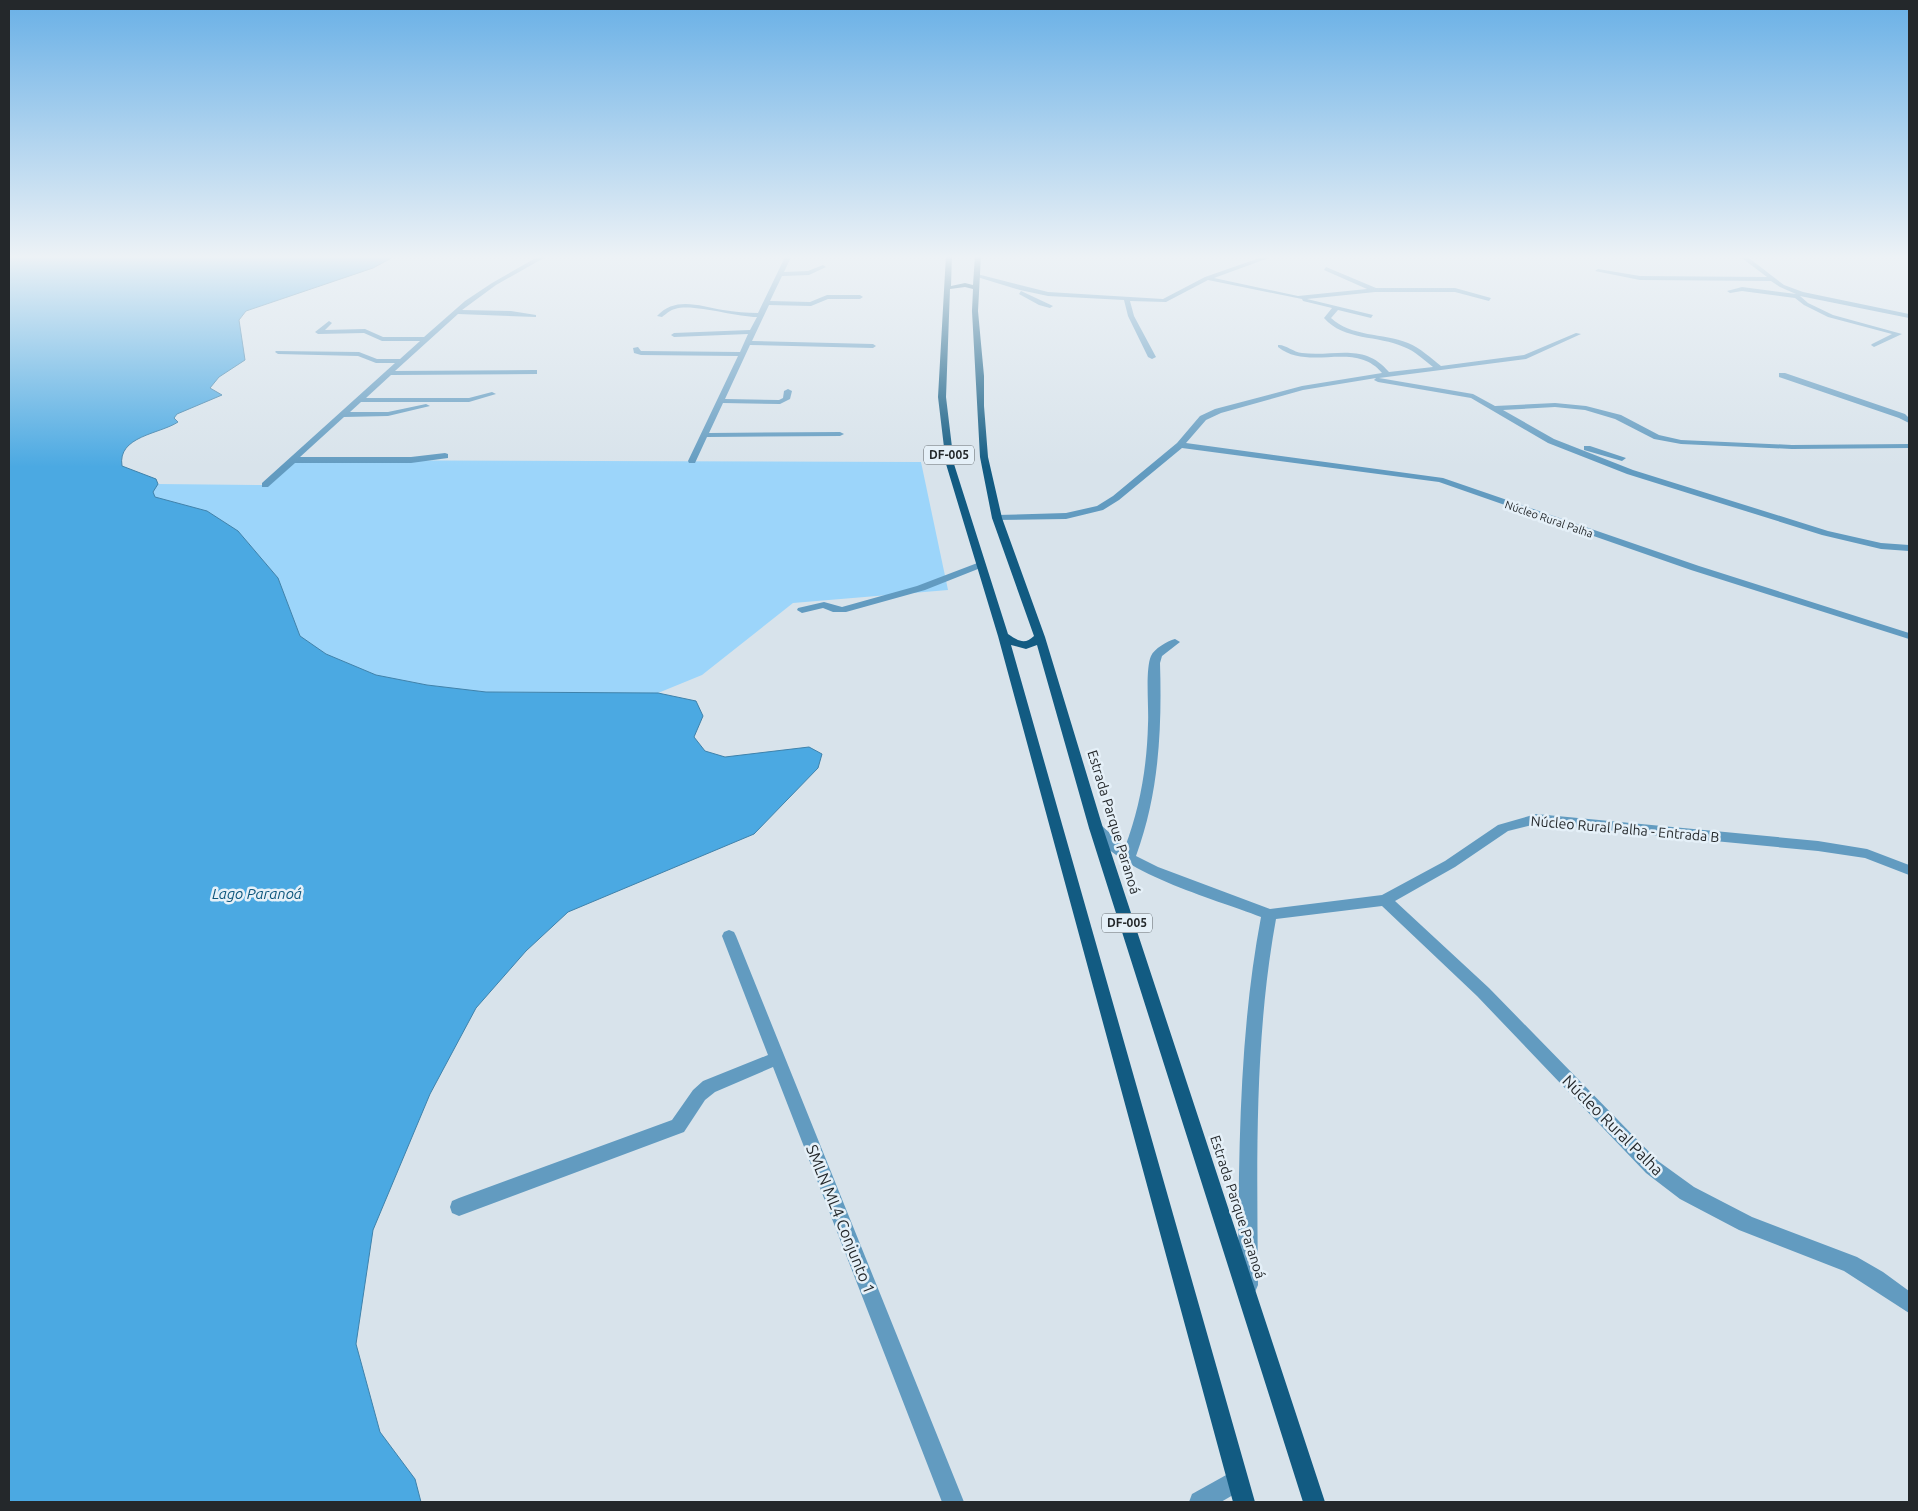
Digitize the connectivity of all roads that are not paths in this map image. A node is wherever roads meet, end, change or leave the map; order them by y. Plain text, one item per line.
1 (325, 326) edge
2 (441, 326) edge
3 (756, 326) edge
4 (945, 326) edge
5 (976, 326) edge
6 (1136, 326) edge
7 (1339, 326) edge
8 (1867, 326) edge
9 (753, 332) junction
10 (1909, 332) edge
11 (1578, 334) dead end
12 (1899, 334) junction
13 (674, 335) dead end
14 (426, 339) junction
15 (748, 343) junction
16 (1874, 345) dead end
17 (873, 346) dead end
18 (1280, 346) dead end
19 (636, 348) dead end
20 (278, 352) dead end
21 (744, 354) junction
22 (1152, 357) dead end
23 (402, 361) junction
24 (1438, 367) junction
25 (534, 372) dead end
26 (390, 373) junction
27 (1387, 374) junction
28 (1782, 375) dead end
29 (1365, 379) junction
30 (788, 391) dead end
31 (492, 394) dead end
32 (359, 400) junction
33 (721, 401) junction
34 (446, 404) dead end
35 (1494, 408) junction
36 (342, 415) junction
37 (1506, 415) junction
38 (1909, 421) edge
39 (840, 434) dead end
40 (704, 435) junction
41 (1180, 445) junction
42 (1909, 446) edge
43 (445, 456) dead end
44 (1622, 458) dead end
45 (293, 460) junction
46 (692, 461) dead end
47 (265, 485) dead end
48 (997, 518) junction
49 (1909, 548) edge
50 (980, 565) junction
51 (802, 610) dead end
52 (1003, 636) junction
53 (1909, 636) edge
54 (1040, 637) junction
55 (1175, 642) dead end
56 (1096, 828) junction
57 (1128, 858) junction
58 (1909, 870) edge
59 (1385, 900) junction
60 (1269, 914) junction
61 (729, 936) dead end
62 (777, 1058) junction
63 (458, 1207) dead end
64 (1248, 1293) junction
65 (1909, 1303) edge
66 (1237, 1480) junction
67 (953, 1502) edge
68 (1200, 1502) edge
69 (1244, 1502) edge
70 (1314, 1502) edge

1 - 14 street
2 - 14 street
3 - 9 street
4 - 50 main road, DF-005
5 - 48 main road, Estrada Parque Paranoá / DF-005
6 - 22 street
7 - 24 street
8 - 12 street
9 - 13 street
9 - 15 street
10 - 12 street
11 - 24 street
12 - 16 street
14 - 23 street
15 - 17 street
15 - 21 street
18 - 27 street
19 - 21 street
20 - 23 street
21 - 33 street
23 - 26 street
24 - 27 street
25 - 26 street
26 - 32 street
27 - 29 street
28 - 38 street
29 - 35 street
29 - 41 street
30 - 33 street
31 - 32 street
32 - 36 street
33 - 40 street
34 - 36 street
35 - 37 street
35 - 42 street
36 - 45 street
37 - 44 street
37 - 49 street
39 - 40 street
40 - 46 street
41 - 48 street
41 - 53 street, Núcleo Rural Palha
43 - 45 street
45 - 47 street
48 - 54 main road, Estrada Parque Paranoá / DF-005
50 - 51 street
50 - 52 main road, DF-005
52 - 54 main road
52 - 66 main road, DF-005
54 - 56 main road, Estrada Parque Paranoá / DF-005
55 - 57 street
56 - 57 street, Núcleo Rural Palha - Entrada B
56 - 64 main road, Estrada Parque Paranoá / DF-005
57 - 60 street, Núcleo Rural Palha - Entrada B
58 - 59 street, Núcleo Rural Palha - Entrada B
59 - 60 street, Núcleo Rural Palha - Entrada B
59 - 65 street, Núcleo Rural Palha
60 - 64 street
61 - 62 street, SMLN ML4 Conjunto 1
62 - 63 street
62 - 67 street, SMLN ML4 Conjunto 1
64 - 70 main road, Estrada Parque Paranoá / DF-005
66 - 68 street
66 - 69 main road, DF-005

